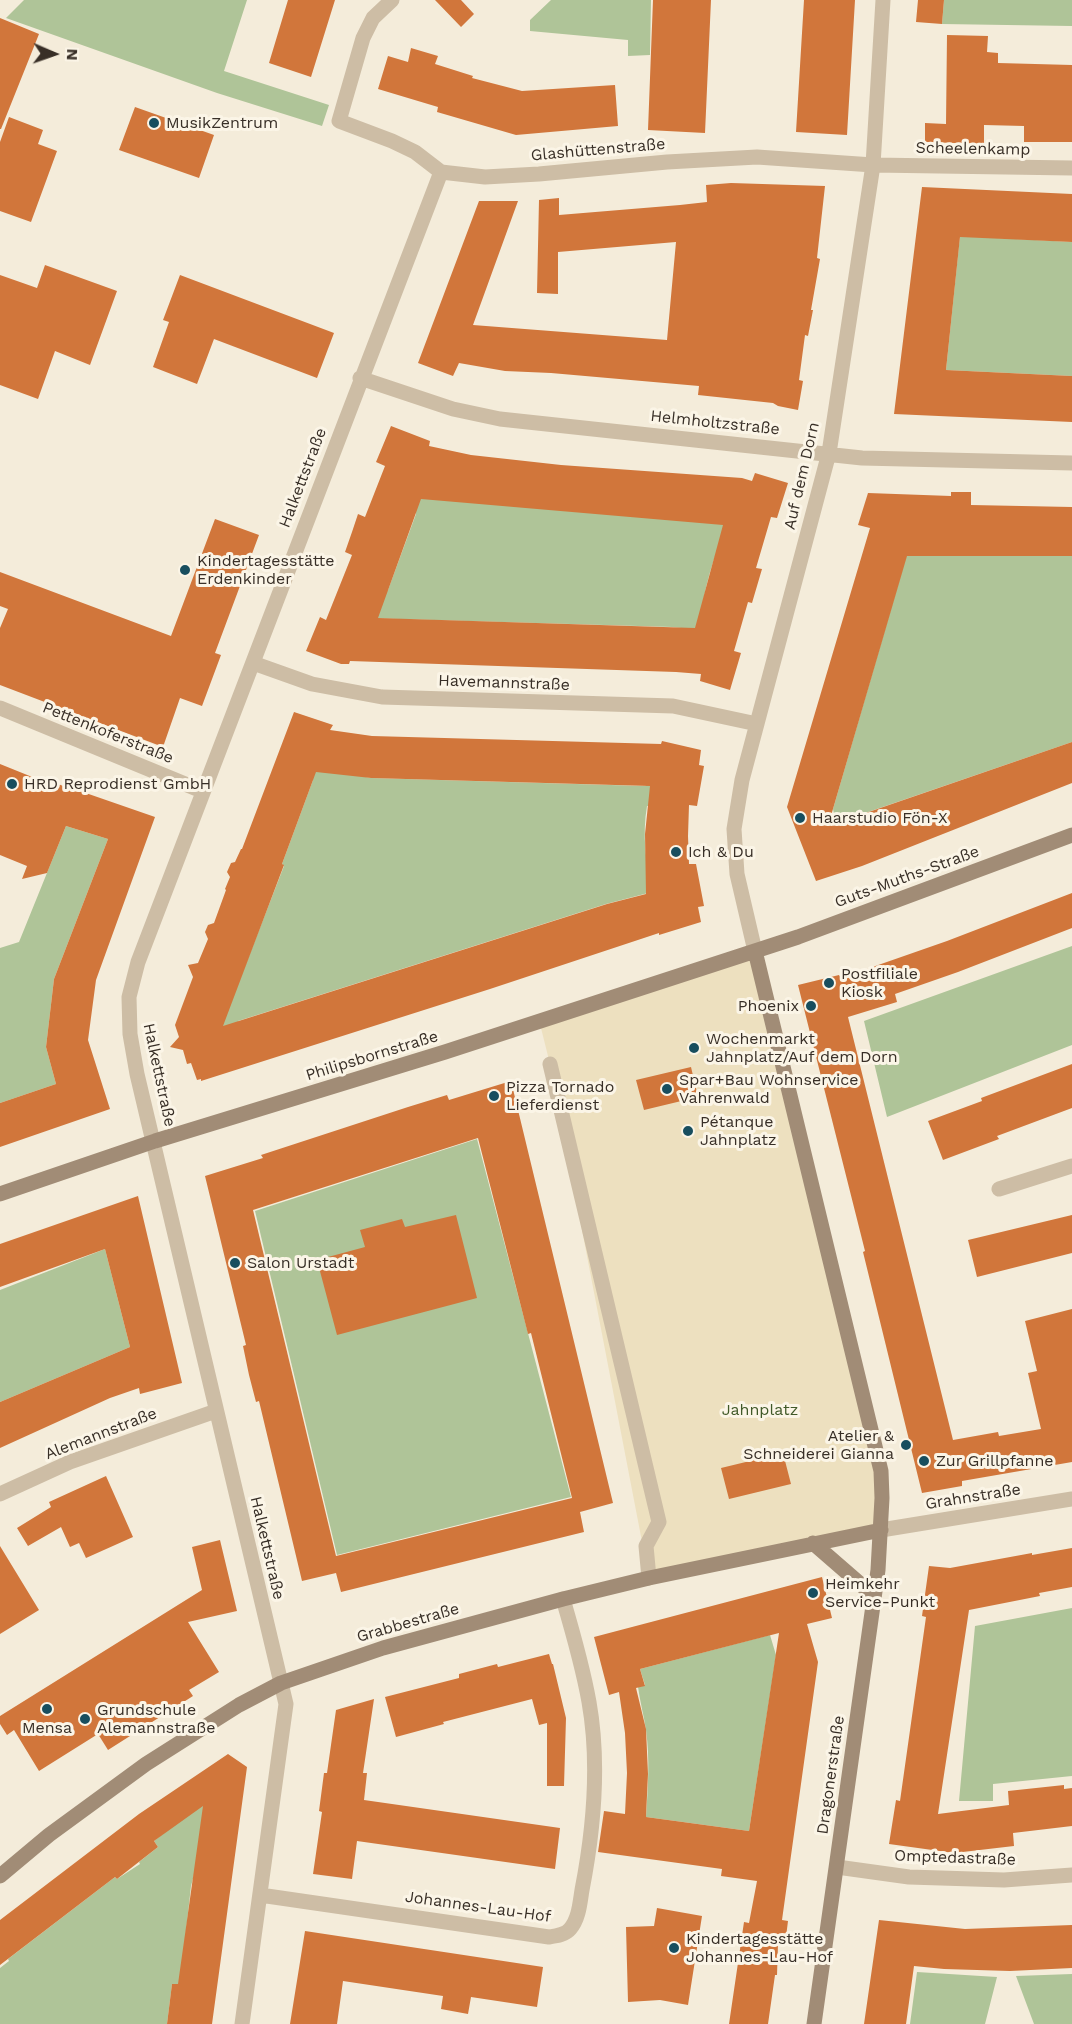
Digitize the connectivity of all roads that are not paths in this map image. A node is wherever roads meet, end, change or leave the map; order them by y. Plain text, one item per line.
1 (392, 0) edge
2 (883, 0) edge
3 (873, 165) junction
4 (1072, 168) edge
5 (441, 172) junction
6 (360, 378) junction
7 (829, 453) junction
8 (1072, 463) edge
9 (253, 663) junction
10 (0, 708) edge
11 (756, 724) junction
12 (202, 791) junction
13 (1072, 836) edge
14 (755, 951) junction
15 (550, 1064) dead end
16 (155, 1141) junction
17 (1072, 1166) edge
18 (999, 1189) dead end
19 (0, 1194) edge
20 (216, 1411) junction
21 (0, 1494) edge
22 (1072, 1499) edge
23 (881, 1530) junction
24 (813, 1543) junction
25 (649, 1578) junction
26 (874, 1596) junction
27 (564, 1599) junction
28 (281, 1683) junction
29 (837, 1867) junction
30 (1072, 1875) edge
31 (0, 1876) edge
32 (260, 1895) junction
33 (242, 2024) edge
34 (814, 2024) edge

1 - 5 street
2 - 3 street, Auf dem Dorn
3 - 4 street, Scheelenkamp
3 - 5 street, Glashüttenstraße
3 - 7 street, Auf dem Dorn
5 - 6 street, Halkettstraße
6 - 7 street, Helmholtzstraße
6 - 9 street, Halkettstraße
7 - 8 street, Helmholtzstraße
7 - 11 street, Auf dem Dorn
9 - 11 street, Havemannstraße
9 - 12 street, Halkettstraße
10 - 12 street, Pettenkoferstraße
11 - 14 street, Auf dem Dorn
12 - 16 street, Halkettstraße
13 - 14 street, Guts-Muths-Straße
14 - 16 street, Philipsbornstraße
14 - 23 street
15 - 25 street
16 - 19 street, Philipsbornstraße
16 - 20 street, Halkettstraße
17 - 18 street
20 - 21 street, Alemannstraße
20 - 28 street, Halkettstraße
22 - 23 street, Grahnstraße
23 - 24 street, Grabbestraße
23 - 26 street, Dragonerstraße
24 - 25 street, Grabbestraße
24 - 26 street
25 - 27 street, Grabbestraße
26 - 29 street, Dragonerstraße
27 - 28 street, Grabbestraße
27 - 32 street, Johannes-Lau-Hof
28 - 31 street, Grabbestraße
28 - 32 street, Halkettstraße
29 - 30 street, Omptedastraße
29 - 34 street, Dragonerstraße
32 - 33 street, Halkettstraße

